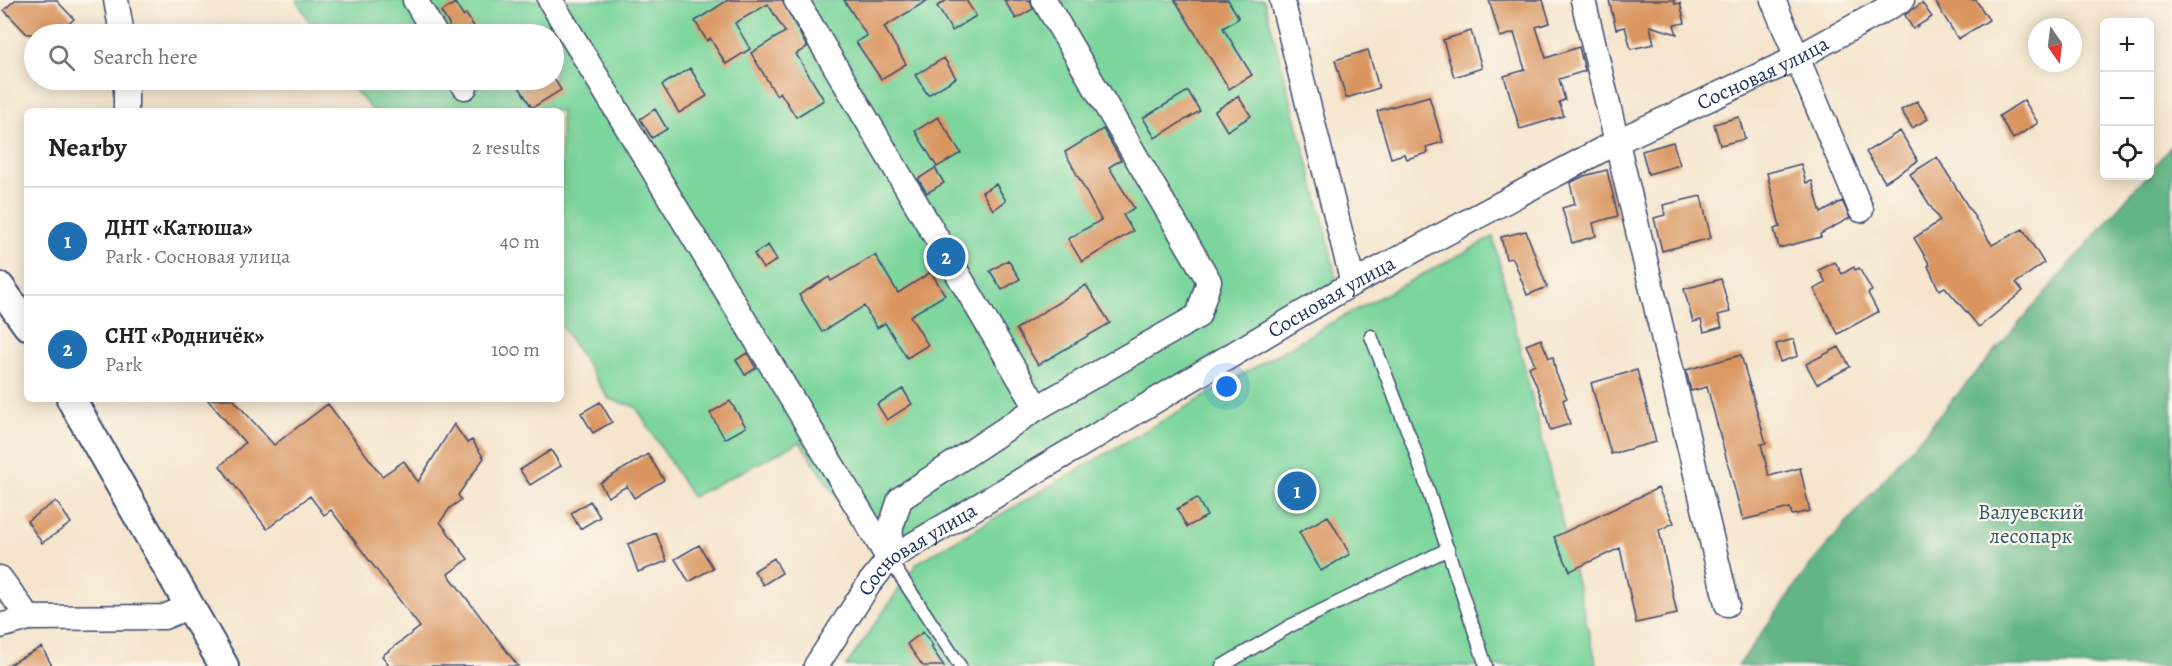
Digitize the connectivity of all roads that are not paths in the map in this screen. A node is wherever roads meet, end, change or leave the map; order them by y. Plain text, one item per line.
1 (116, 0) edge
2 (415, 0) edge
3 (550, 0) edge
4 (796, 0) edge
5 (1044, 0) edge
6 (1282, 0) edge
7 (1583, 0) edge
8 (1773, 0) edge
9 (1902, 0) edge
10 (120, 24) edge
11 (429, 24) edge
12 (1797, 58) junction
13 (126, 90) edge
14 (126, 108) edge
15 (1618, 141) junction
16 (1861, 210) dead end
17 (1353, 283) junction
18 (0, 286) edge
19 (24, 321) edge
20 (1371, 336) dead end
21 (73, 402) edge
22 (1037, 408) junction
23 (1448, 549) junction
24 (889, 559) junction
25 (0, 578) edge
26 (1727, 604) dead end
27 (188, 607) junction
28 (29, 618) junction
29 (0, 626) edge
30 (224, 666) edge
31 (816, 666) edge
32 (960, 666) edge
33 (1222, 666) edge
34 (1486, 666) edge

1 - 10 street
2 - 11 street
3 - 24 street
4 - 22 street
5 - 22 street
6 - 17 street
7 - 15 street
8 - 12 street
9 - 12 street, Сосновая улица
12 - 15 street, Сосновая улица
12 - 16 street
13 - 14 street
15 - 17 street, Сосновая улица
15 - 26 street
17 - 24 street, Сосновая улица
18 - 19 street
20 - 23 lane
21 - 27 street
22 - 24 street
23 - 33 lane
23 - 34 lane
24 - 31 street, Сосновая улица
24 - 32 lane
25 - 28 street
27 - 28 street
27 - 30 street
28 - 29 street

